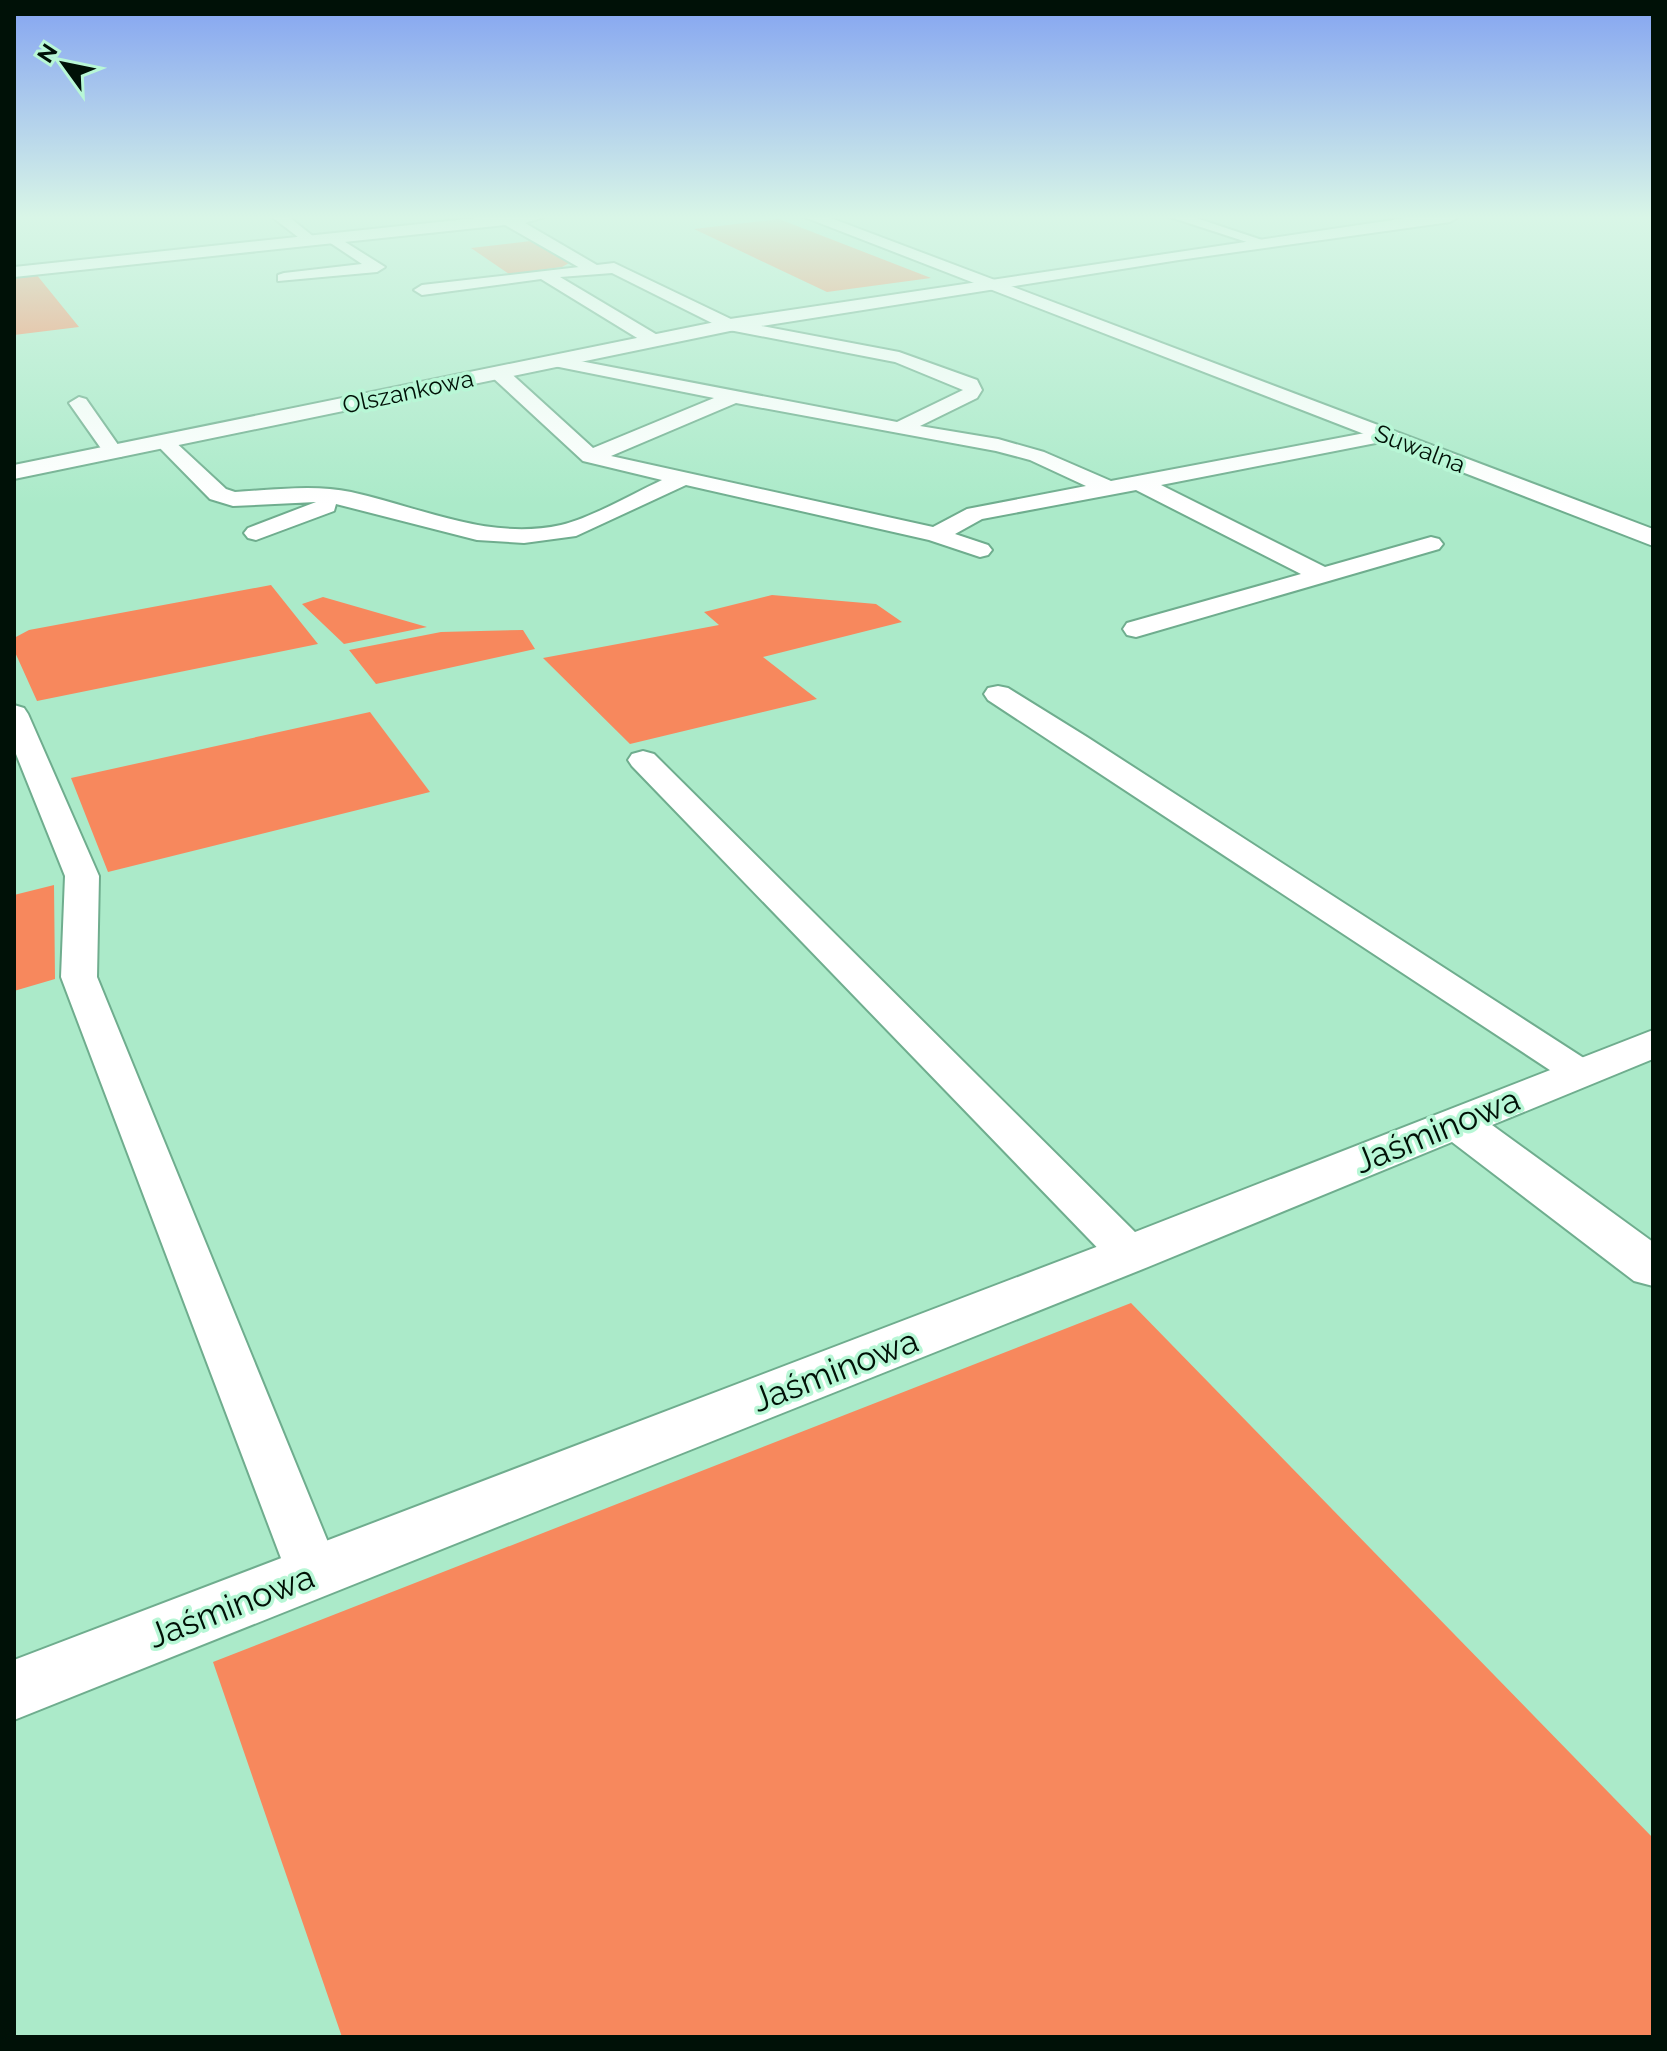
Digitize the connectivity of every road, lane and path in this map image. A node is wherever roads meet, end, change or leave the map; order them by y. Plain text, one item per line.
1 (608, 313) edge
2 (705, 313) edge
3 (815, 313) edge
4 (1060, 313) edge
5 (1100, 313) edge
6 (730, 325) junction
7 (653, 340) junction
8 (1186, 360) junction
9 (554, 361) junction
10 (499, 373) junction
11 (736, 396) junction
12 (79, 403) dead end
13 (899, 429) junction
14 (1386, 435) junction
15 (165, 443) junction
16 (114, 453) junction
17 (590, 457) junction
18 (14, 472) edge
19 (684, 478) junction
20 (1140, 483) junction
21 (1110, 489) junction
22 (348, 498) junction
23 (256, 533) dead end
24 (936, 535) junction
25 (1653, 538) edge
26 (1431, 544) dead end
27 (980, 550) dead end
28 (1322, 575) junction
29 (1136, 629) dead end
30 (998, 694) dead end
31 (14, 714) edge
32 (643, 760) dead end
33 (1653, 1043) edge
34 (1579, 1072) junction
35 (1456, 1122) junction
36 (1130, 1254) junction
37 (1653, 1268) edge
38 (314, 1574) junction
39 (14, 1690) edge

1 - 7 lane
2 - 6 lane
3 - 6 street, Olszankowa
4 - 8 street, Suwalna
5 - 8 street, Suwalna
6 - 7 street, Olszankowa
6 - 13 lane
7 - 9 street, Olszankowa
8 - 14 street, Suwalna
9 - 10 street, Olszankowa
9 - 11 lane
10 - 15 street, Olszankowa
10 - 17 lane
11 - 13 lane
11 - 17 lane
12 - 16 lane
13 - 21 lane
14 - 20 lane
14 - 25 street, Suwalna
15 - 16 street, Olszankowa
15 - 22 lane
16 - 18 street, Olszankowa
17 - 19 lane
19 - 22 lane
19 - 24 lane
20 - 21 lane
20 - 28 lane
21 - 24 lane
22 - 23 lane
24 - 27 lane
26 - 28 lane
28 - 29 lane
30 - 34 lane
31 - 38 lane
32 - 36 lane
33 - 34 street, Jaśminowa
34 - 35 street, Jaśminowa
35 - 36 street, Jaśminowa
35 - 37 street
36 - 38 street, Jaśminowa
38 - 39 street, Jaśminowa

